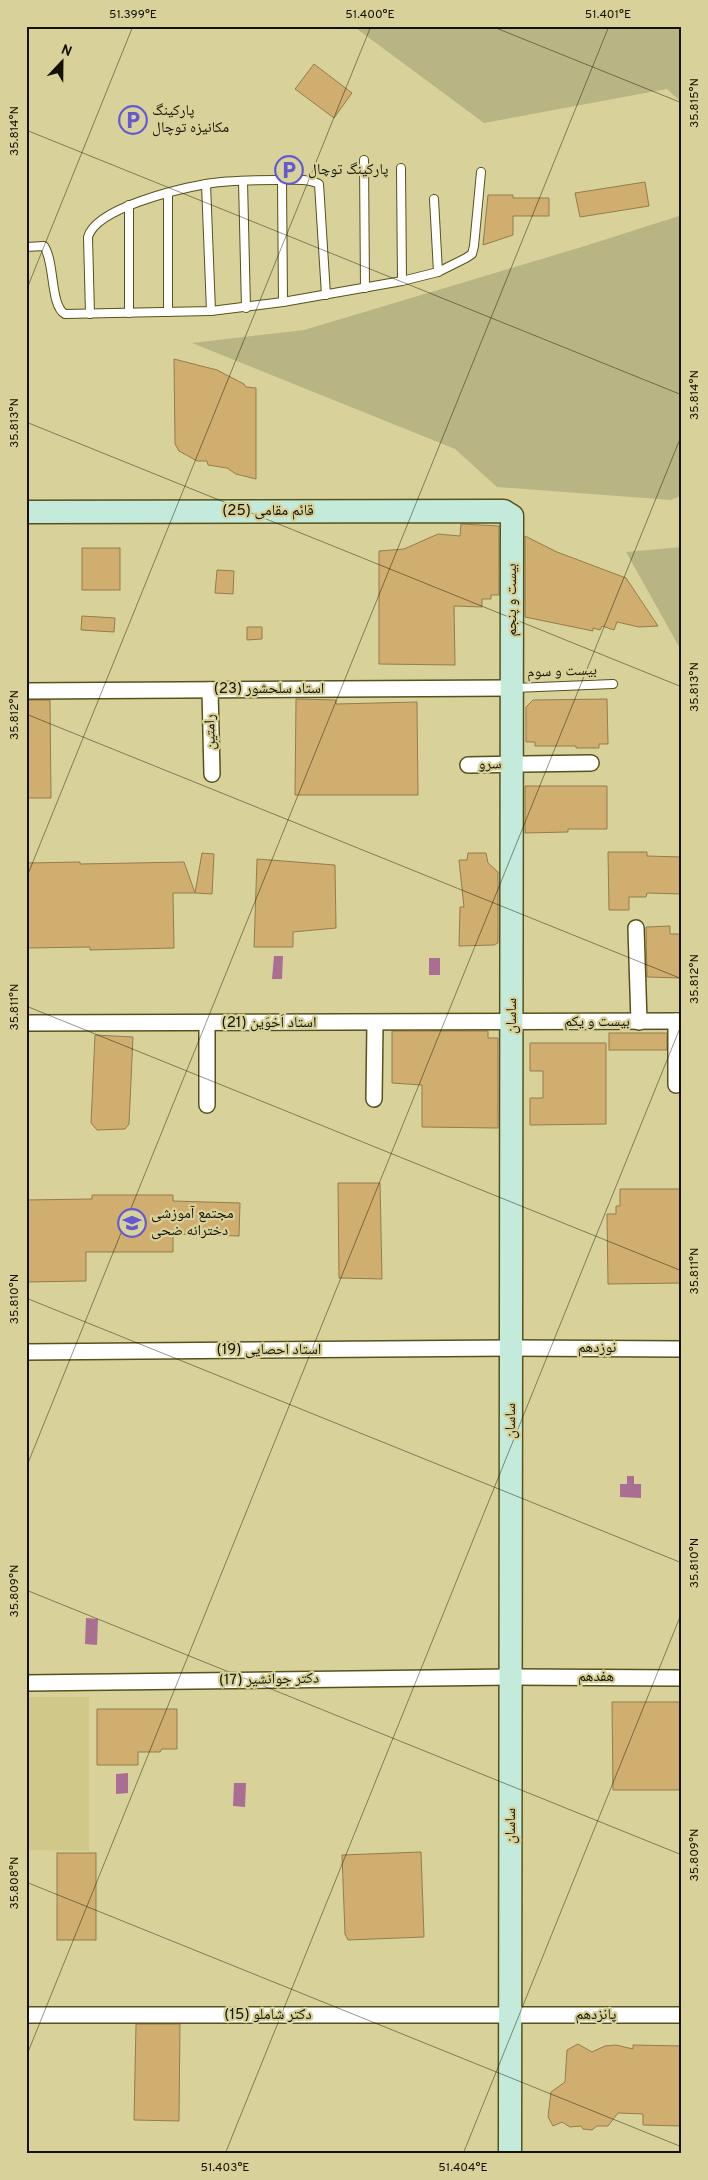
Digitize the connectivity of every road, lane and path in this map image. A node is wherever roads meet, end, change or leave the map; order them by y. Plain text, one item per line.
1 (364, 160) dead end
2 (401, 168) dead end
3 (481, 172) dead end
4 (243, 180) junction
5 (282, 180) junction
6 (206, 184) junction
7 (168, 193) junction
8 (434, 199) dead end
9 (129, 205) junction
10 (26, 248) edge
11 (438, 272) junction
12 (402, 281) junction
13 (365, 288) junction
14 (326, 295) junction
15 (283, 302) junction
16 (246, 308) junction
17 (211, 311) junction
18 (168, 312) junction
19 (129, 313) junction
20 (90, 314) junction
21 (26, 512) edge
22 (510, 514) joint
23 (613, 684) dead end
24 (512, 688) junction
25 (210, 690) junction
26 (26, 691) edge
27 (591, 763) dead end
28 (512, 765) junction
29 (468, 766) dead end
30 (212, 774) dead end
31 (636, 928) dead end
32 (679, 1021) edge
33 (639, 1022) junction
34 (26, 1023) edge
35 (207, 1023) junction
36 (375, 1023) junction
37 (512, 1023) junction
38 (676, 1085) dead end
39 (374, 1099) dead end
40 (207, 1105) dead end
41 (512, 1348) junction
42 (682, 1349) edge
43 (26, 1352) edge
44 (511, 1677) junction
45 (682, 1678) edge
46 (26, 1683) edge
47 (26, 2015) edge
48 (511, 2015) junction
49 (682, 2015) edge
50 (510, 2154) edge

1 - 13 lane
2 - 12 lane
3 - 11 lane
4 - 5 lane
4 - 6 lane
4 - 16 lane
5 - 14 lane
5 - 15 lane
6 - 7 lane
6 - 17 lane
7 - 9 lane
7 - 18 lane
8 - 11 lane
9 - 19 lane
9 - 20 lane
10 - 20 lane
11 - 12 lane
12 - 13 lane
13 - 14 lane
14 - 15 lane
15 - 16 lane
16 - 17 lane
17 - 18 lane
18 - 19 lane
19 - 20 lane
21 - 22 street, قائم مقامی (25)
22 - 24 street, بیست و پنجم
23 - 24 lane, بیست و سوم
24 - 25 street, استاد سلحشور (23)
24 - 28 street, ساسان
25 - 26 street, استاد سلحشور (23)
25 - 30 street, رامتین
27 - 28 street, سرو
28 - 29 street, سرو
28 - 37 street, ساسان
31 - 33 street
32 - 33 street, بیست و یکم
32 - 38 street
33 - 37 street, بیست و یکم
34 - 35 street, استاد اَخوَين (21)
35 - 36 street, استاد اَخوَين (21)
35 - 40 street
36 - 37 street, استاد اَخوَين (21)
36 - 39 street
37 - 41 street, ساسان
41 - 42 street, نوزدهم
41 - 43 street, استاد احصایی (19)
41 - 44 street, ساسان
44 - 45 street, هفدهم
44 - 46 street, دکتر جوانشیر (17)
44 - 48 street, ساسان
47 - 48 street, دکتر شاملو (15)
48 - 49 street, پانزدهم
48 - 50 street, ساسان

